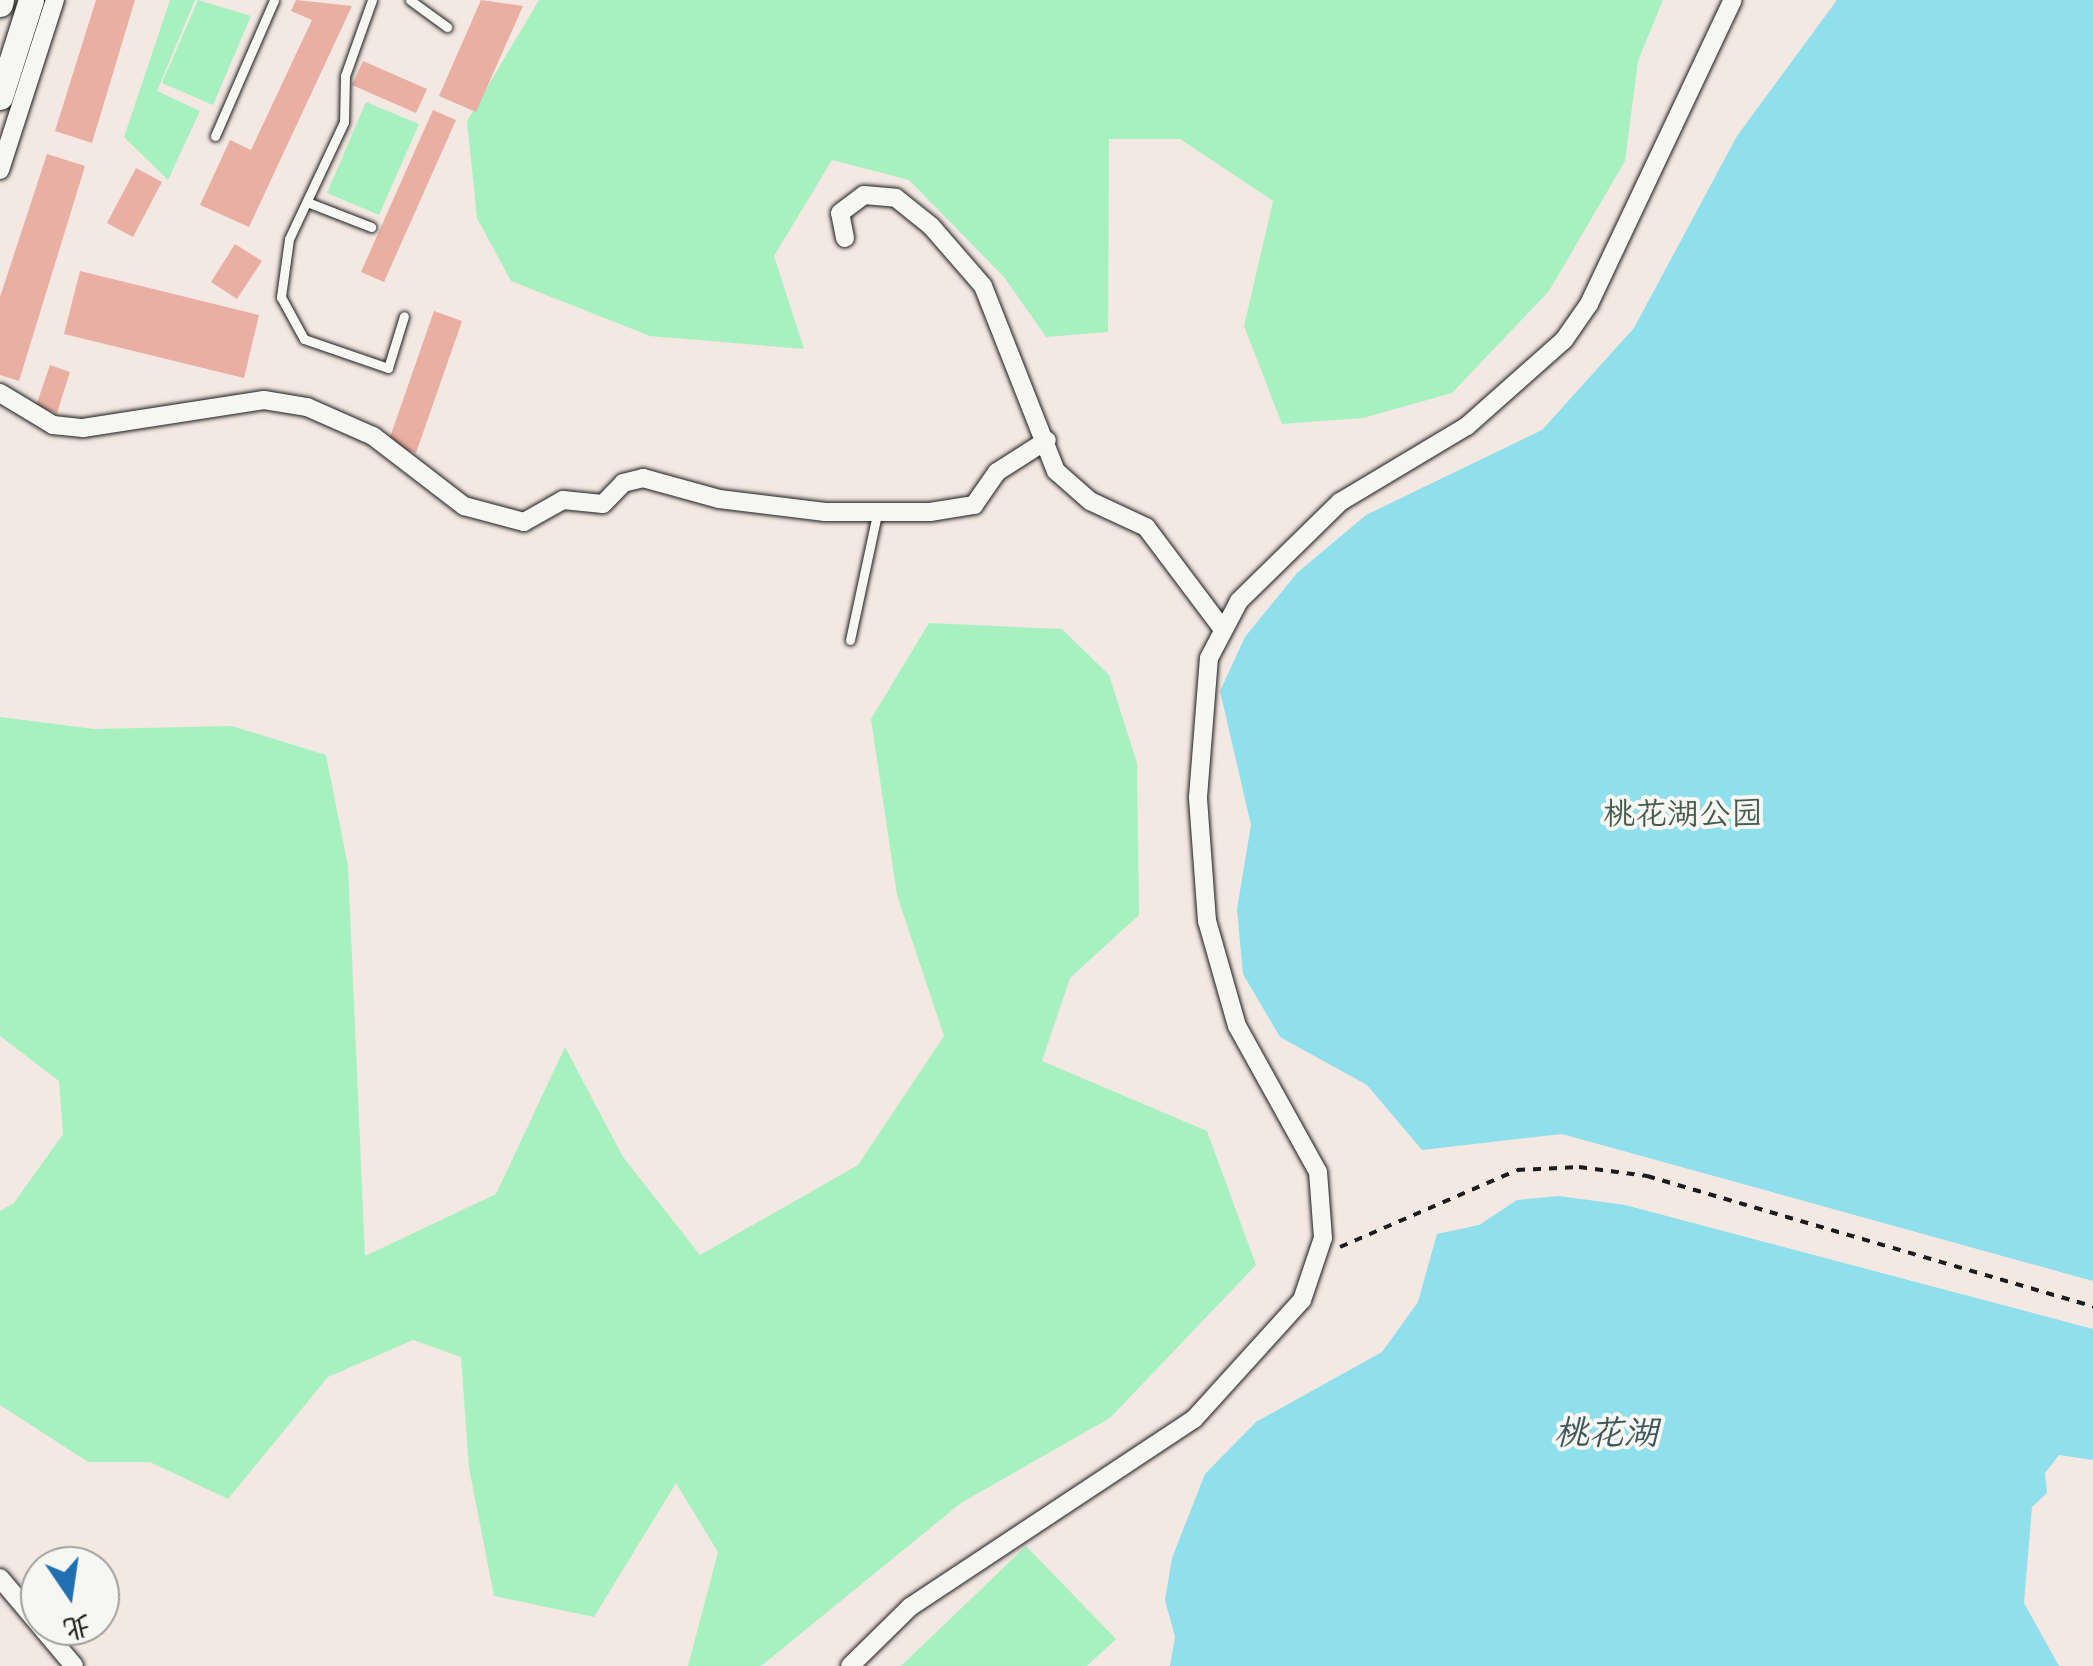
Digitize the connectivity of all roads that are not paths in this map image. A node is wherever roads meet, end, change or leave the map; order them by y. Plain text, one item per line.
1 (55, 0) edge
2 (274, 0) edge
3 (372, 0) edge
4 (410, 0) edge
5 (1733, 0) edge
6 (33, 7) edge
7 (448, 27) dead end
8 (0, 97) edge
9 (215, 136) dead end
10 (0, 170) edge
11 (307, 202) junction
12 (371, 227) dead end
13 (845, 238) dead end
14 (404, 316) dead end
15 (0, 393) edge
16 (1047, 440) junction
17 (877, 514) junction
18 (1221, 627) junction
19 (850, 640) dead end
20 (0, 1578) edge
21 (74, 1666) edge
22 (850, 1666) edge

1 - 10 street
2 - 9 lane
3 - 11 lane
4 - 7 lane
5 - 18 street
6 - 8 main road
11 - 12 lane
11 - 14 lane
13 - 16 street
15 - 17 street
16 - 17 street
16 - 18 street
17 - 19 lane
18 - 22 street
20 - 21 street

